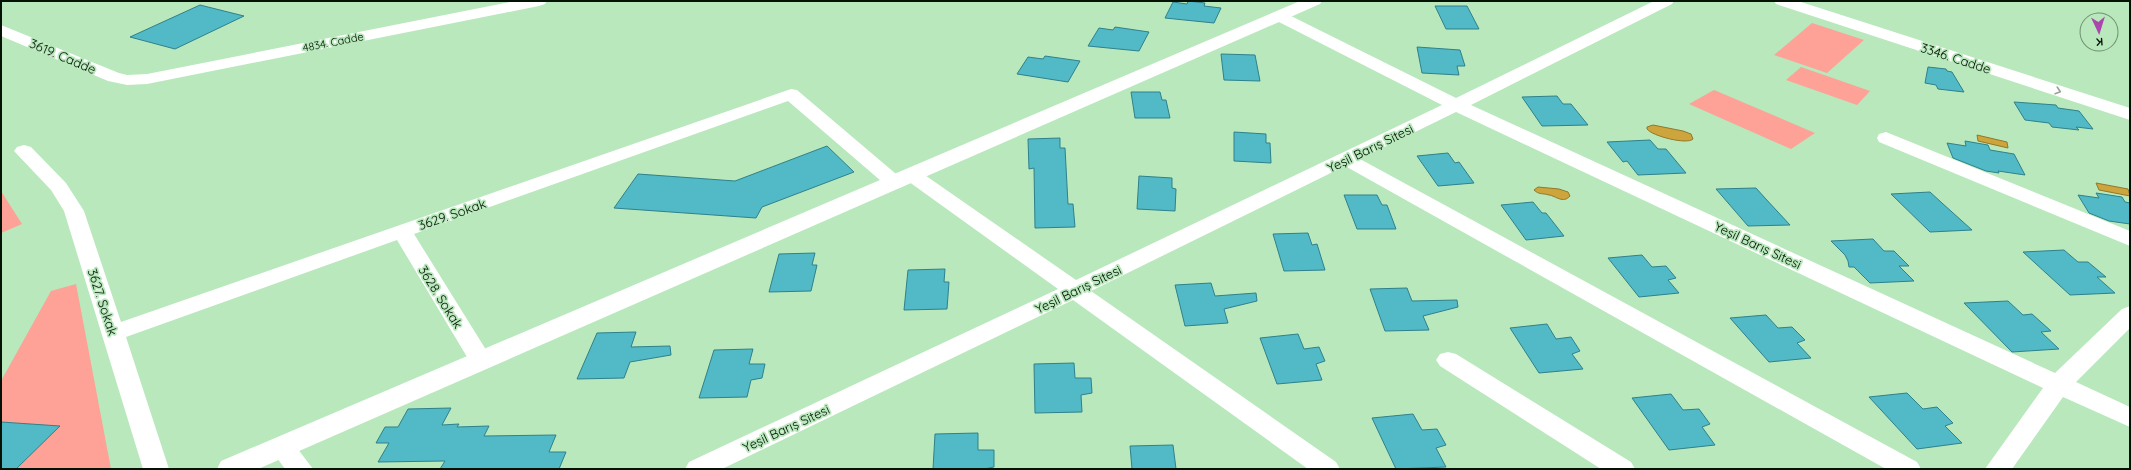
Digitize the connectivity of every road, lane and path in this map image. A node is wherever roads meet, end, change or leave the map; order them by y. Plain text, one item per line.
1 (539, 1) edge
2 (1314, 1) edge
3 (1666, 1) edge
4 (1782, 1) edge
5 (1813, 1) edge
6 (1278, 16) junction
7 (1, 30) edge
8 (126, 80) joint
9 (2130, 101) edge
10 (1457, 105) junction
11 (2130, 114) edge
12 (1886, 138) dead end
13 (24, 150) dead end
14 (1346, 159) junction
15 (904, 179) junction
16 (402, 232) junction
17 (2130, 239) edge
18 (1075, 291) junction
19 (2130, 314) edge
20 (113, 333) junction
21 (1448, 360) dead end
22 (481, 361) junction
23 (2059, 384) junction
24 (2130, 418) edge
25 (282, 447) junction
26 (156, 469) edge
27 (231, 469) edge
28 (300, 469) edge
29 (698, 469) edge
30 (1327, 469) edge
31 (1622, 469) edge
32 (1908, 469) edge
33 (1998, 469) edge

1 - 8 street, 4834. Cadde
2 - 6 street
3 - 10 street, Yeşil Barış Sitesi
4 -> 11 street, 3346. Cadde
5 - 9 street, 3346. Cadde
6 - 10 street, Yeşil Barış Sitesi
6 - 15 street
7 - 8 street, 3619. Cadde
10 - 14 street, Yeşil Barış Sitesi
10 - 23 street, Yeşil Barış Sitesi
12 - 17 street
13 - 20 street, 3627. Sokak
14 - 18 street, Yeşil Barış Sitesi
14 - 32 street
15 - 16 street, 3629. Sokak
15 - 18 street
15 - 22 street
16 - 20 street, 3629. Sokak
16 - 22 street, 3628. Sokak
18 - 29 street, Yeşil Barış Sitesi
18 - 30 street
19 - 23 street
20 - 26 street, 3627. Sokak
21 - 31 street
22 - 25 street
23 - 24 street, Yeşil Barış Sitesi
23 - 33 street
25 - 27 street
25 - 28 street

